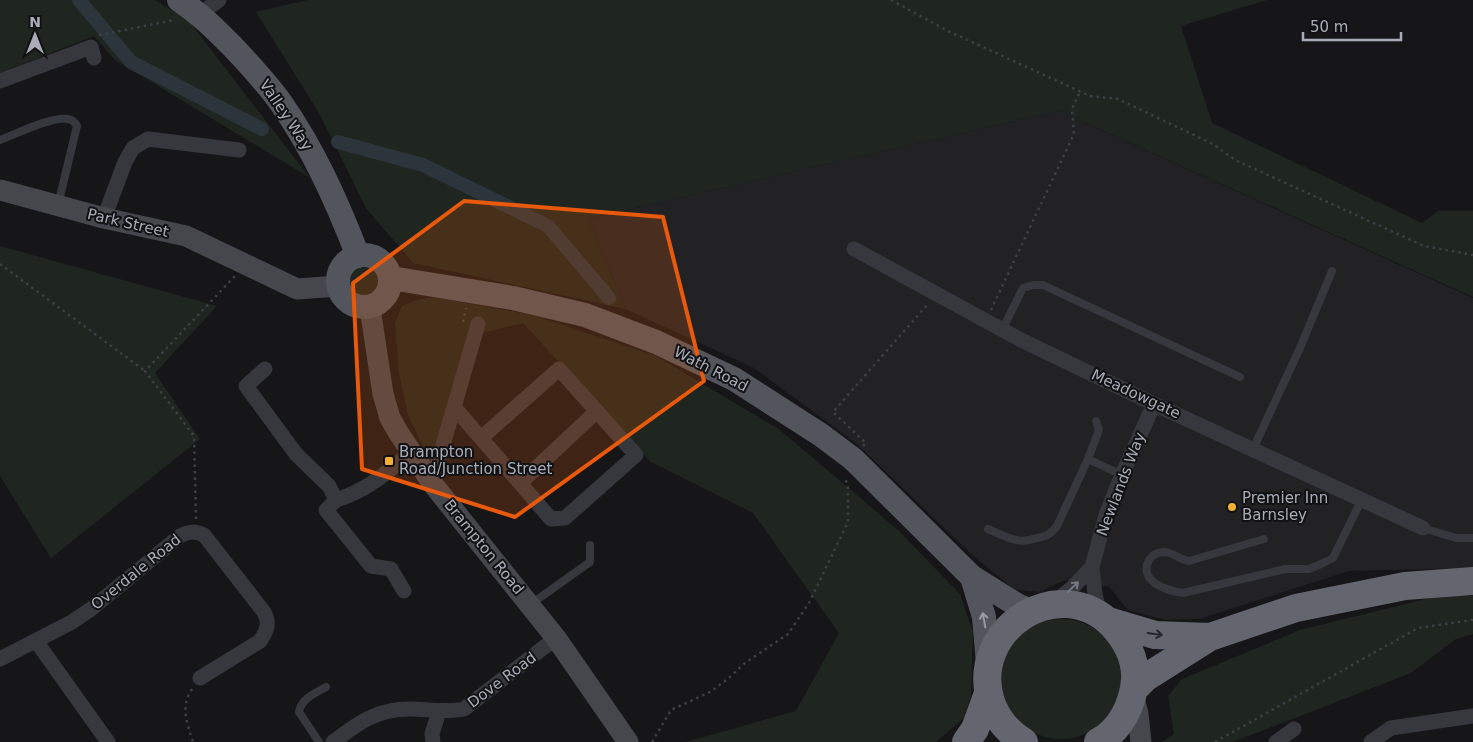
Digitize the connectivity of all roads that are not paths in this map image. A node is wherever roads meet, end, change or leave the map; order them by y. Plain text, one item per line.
1 (179, 0) edge
2 (219, 0) edge
3 (200, 14) junction
4 (94, 58) dead end
5 (0, 81) edge
6 (0, 140) edge
7 (240, 150) dead end
8 (0, 190) edge
9 (58, 206) junction
10 (104, 218) junction
11 (854, 249) dead end
12 (358, 256) junction
13 (1332, 271) dead end
14 (391, 278) junction
15 (338, 286) junction
16 (370, 308) junction
17 (472, 330) road end
18 (1002, 330) junction
19 (265, 369) dead end
20 (1240, 377) dead end
21 (1154, 404) junction
22 (454, 407) junction
23 (597, 411) junction
24 (1096, 421) dead end
25 (481, 438) junction
26 (1253, 449) junction
27 (411, 452) junction
28 (1088, 460) junction
29 (1122, 475) junction
30 (520, 482) junction
31 (432, 483) junction
32 (1362, 499) junction
33 (336, 500) junction
34 (1423, 528) joint
35 (988, 529) dead end
36 (1473, 538) edge
37 (1264, 539) dead end
38 (590, 545) dead end
39 (1092, 566) junction
40 (972, 576) junction
41 (1473, 581) edge
42 (404, 591) dead end
43 (530, 605) junction
44 (1041, 608) junction
45 (1104, 618) junction
46 (1210, 637) junction
47 (556, 638) junction
48 (36, 641) junction
49 (2, 655) edge
50 (988, 664) junction
51 (200, 678) road end
52 (326, 687) dead end
53 (1134, 692) junction
54 (988, 693) junction
55 (439, 712) junction
56 (1473, 716) edge
57 (1294, 729) dead end
58 (625, 738) edge
59 (108, 742) edge
60 (319, 742) edge
61 (333, 742) edge
62 (433, 742) edge
63 (966, 742) edge
64 (1024, 742) edge
65 (1098, 742) edge
66 (1141, 742) edge
67 (1276, 742) edge
68 (1371, 742) edge

1 - 3 main road, Valley Way
2 - 3 street
3 - 12 main road, Valley Way
4 - 5 street
6 - 9 lane
7 - 10 street
8 - 9 main road, Park Street
9 - 10 main road, Park Street
10 - 15 main road, Park Street
11 - 18 street, Meadowgate
12 - 14 main road
12 - 15 main road
13 - 26 lane
14 - 16 main road
14 - 40 main road, Wath Road
15 - 16 main road
16 - 27 main road, Brampton Road
17 - 22 street
18 - 20 lane
18 - 21 street, Meadowgate
19 - 33 street
21 - 26 street, Meadowgate
21 - 29 street, Newlands Way
22 - 25 street
22 - 31 street
23 - 25 street
23 - 30 street
23 - 30 street
24 - 28 lane
25 - 30 street
26 - 32 street, Meadowgate
27 - 31 main road, Brampton Road
27 - 33 street
28 - 29 lane
28 - 35 lane
29 - 39 street, Newlands Way
31 - 43 main road, Brampton Road
32 - 34 street, Meadowgate
32 - 37 lane
33 - 42 street
34 - 36 lane
38 - 43 lane
44 -> 39 street
39 - 45 street
40 - 44 main road, Wath Road
50 -> 40 main road, Wath Road
41 - 46 highway
43 - 47 main road, Brampton Road
44 - 45 highway
44 - 50 highway
45 -> 46 highway
45 - 53 highway
46 - 53 highway
47 - 55 street, Dove Road
47 - 58 main road, Brampton Road
48 - 49 street, Overdale Road
48 - 51 street, Overdale Road
48 - 59 street
50 - 54 highway
52 - 60 lane
53 - 65 highway
53 - 66 main road
54 - 63 highway
54 - 64 highway
55 - 61 street, Dove Road
55 - 62 street
56 - 68 street
57 - 67 street

